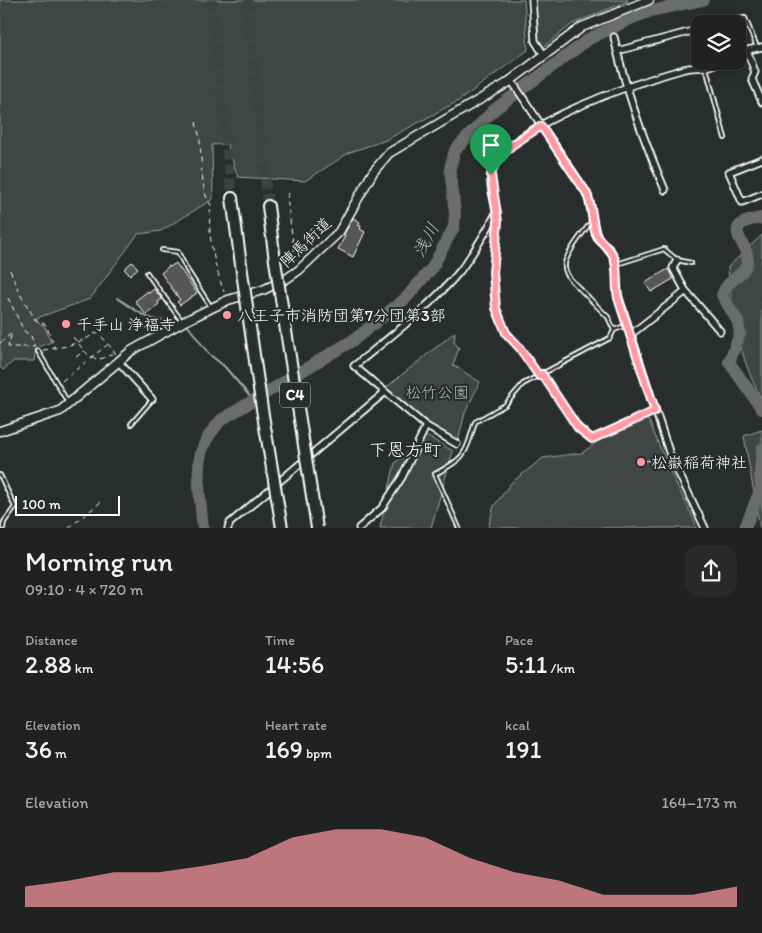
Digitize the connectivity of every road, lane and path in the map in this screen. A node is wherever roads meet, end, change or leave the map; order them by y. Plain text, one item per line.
1 (532, 0) edge
2 (645, 0) edge
3 (746, 20) edge
4 (691, 31) edge
5 (614, 36) dead end
6 (760, 48) edge
7 (617, 50) junction
8 (747, 50) joint
9 (544, 55) junction
10 (691, 68) edge
11 (707, 70) edge
12 (512, 82) junction
13 (627, 87) junction
14 (762, 102) edge
15 (196, 122) dead end
16 (541, 126) junction
17 (725, 138) dead end
18 (762, 159) edge
19 (665, 190) dead end
20 (290, 193) dead end
21 (762, 194) edge
22 (232, 198) tunnel mouth
23 (268, 206) tunnel mouth
24 (497, 212) junction
25 (593, 219) junction
26 (162, 250) dead end
27 (678, 260) junction
28 (690, 263) dead end
29 (616, 265) junction
30 (10, 270) dead end
31 (299, 270) junction
32 (147, 273) dead end
33 (686, 291) junction
34 (8, 298) dead end
35 (228, 300) junction
36 (211, 308) junction
37 (183, 322) junction
38 (627, 325) junction
39 (614, 330) junction
40 (720, 331) dead end
41 (630, 335) junction
42 (73, 338) dead end
43 (0, 343) edge
44 (78, 343) junction
45 (108, 344) junction
46 (35, 347) junction
47 (519, 347) joint
48 (55, 349) junction
49 (85, 350) junction
50 (38, 351) junction
51 (76, 357) dead end
52 (91, 357) junction
53 (118, 361) junction
54 (541, 375) junction
55 (58, 384) junction
56 (384, 393) junction
57 (152, 399) joint
58 (69, 404) junction
59 (655, 411) junction
60 (626, 423) joint
61 (131, 424) dead end
62 (426, 426) junction
63 (0, 431) edge
64 (457, 444) dead end
65 (663, 457) dead end
66 (645, 461) dead end
67 (0, 475) edge
68 (102, 501) dead end
69 (3, 528) edge
70 (68, 528) edge
71 (228, 528) edge
72 (282, 528) edge
73 (317, 528) edge
74 (359, 528) edge
75 (458, 528) edge
76 (705, 528) edge

1 - 9 street
2 - 9 main road, 陣馬街道
3 - 6 lane
4 - 7 street
5 - 7 street
6 - 8 street
7 - 13 street
8 - 14 street
9 - 12 main road, 陣馬街道
10 - 13 street
11 - 17 lane
12 - 16 street
12 - 31 main road, 陣馬街道
13 - 16 street
13 - 19 street
15 - 35 path
16 - 24 street
16 - 25 street
18 - 21 street
20 - 31 path
22 - 72 highway, C4, bridge
23 - 73 highway, C4, bridge
24 - 47 lane
24 - 56 street
25 - 29 street
25 - 39 lane
26 - 36 lane
27 - 28 lane
27 - 29 lane
27 - 33 street
29 - 38 street
30 - 48 path
31 - 35 main road, 陣馬街道
32 - 37 lane
33 - 40 street
33 - 41 street
34 - 46 path
35 - 36 main road, 陣馬街道
36 - 37 main road, 陣馬街道
37 - 53 main road, 陣馬街道
38 - 39 lane
38 - 41 street
39 - 54 lane
41 - 59 street
42 - 44 path
43 - 46 path
44 - 45 path
44 - 48 path
44 - 49 path
45 - 52 path
45 - 52 path
46 - 50 path
47 - 54 path
48 - 50 path
49 - 51 path
49 - 52 path
50 - 55 lane
52 - 55 path
53 - 57 street
53 - 58 main road, 陣馬街道
54 - 60 lane
54 - 75 lane
55 - 58 lane
56 - 62 street
56 - 71 street
57 - 61 lane
58 - 63 main road, 陣馬街道
59 - 60 path
59 - 76 street
62 - 64 street
62 - 74 street
65 - 66 path
67 - 69 lane
68 - 70 path

